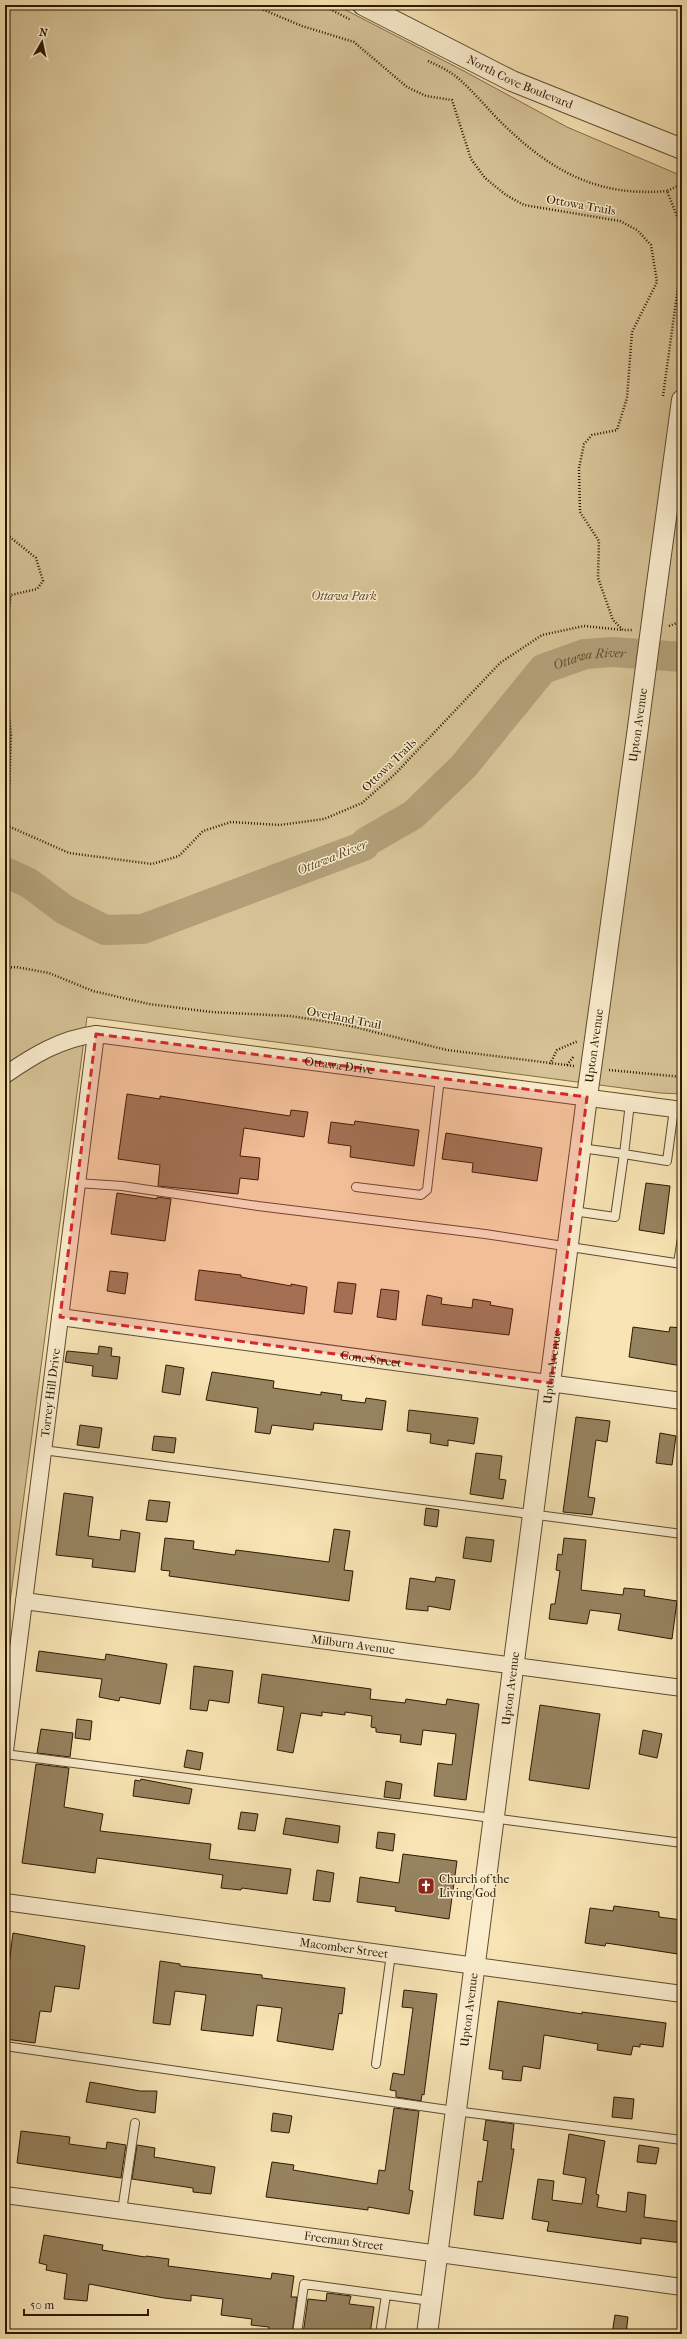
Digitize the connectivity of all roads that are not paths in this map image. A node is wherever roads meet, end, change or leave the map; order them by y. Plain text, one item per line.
1 (359, 13) edge
2 (682, 149) edge
3 (682, 400) edge
4 (677, 475) edge
5 (96, 1034) junction
6 (5, 1075) edge
7 (440, 1078) junction
8 (587, 1097) junction
9 (630, 1103) junction
10 (678, 1110) edge
11 (581, 1148) junction
12 (624, 1154) junction
13 (77, 1183) junction
14 (356, 1187) dead end
15 (573, 1211) junction
16 (682, 1238) edge
17 (568, 1246) junction
18 (680, 1264) edge
19 (60, 1317) junction
20 (551, 1383) junction
21 (682, 1401) edge
22 (43, 1450) junction
23 (534, 1514) junction
24 (682, 1534) edge
25 (24, 1601) junction
26 (514, 1666) junction
27 (682, 1688) edge
28 (5, 1752) edge
29 (494, 1818) junction
30 (682, 1843) edge
31 (5, 1902) edge
32 (391, 1954) junction
33 (474, 1966) junction
34 (682, 1994) edge
35 (5, 2046) edge
36 (376, 2064) dead end
37 (455, 2111) junction
38 (135, 2123) dead end
39 (682, 2140) edge
40 (5, 2195) edge
41 (122, 2211) junction
42 (437, 2254) junction
43 (682, 2287) edge
44 (386, 2295) junction
45 (431, 2301) junction
46 (297, 2334) edge
47 (380, 2334) edge
48 (427, 2334) edge

1 - 2 street, North Cove Boulevard
3 - 4 street, Upton Avenue
4 - 8 street, Upton Avenue, bridge
5 - 6 street, Ottawa Drive
5 - 7 street, Ottawa Drive
5 - 13 street, Torrey Hill Drive
7 - 8 street, Ottawa Drive
7 - 14 lane
8 - 9 street, Ottawa Drive
8 - 11 street, Upton Avenue
9 - 10 street, Ottawa Drive
9 - 12 lane
10 - 12 lane
11 - 12 lane
11 - 15 street, Upton Avenue
12 - 15 lane
13 - 17 lane
13 - 19 street, Torrey Hill Drive
15 - 17 street, Upton Avenue
16 - 18 lane
17 - 18 lane
17 - 20 street, Upton Avenue
19 - 20 street, Cone Street
19 - 22 street, Torrey Hill Drive
20 - 21 street, Cone Street
20 - 23 street, Upton Avenue
22 - 23 lane
22 - 25 street, Torrey Hill Drive
23 - 24 lane
23 - 26 street, Upton Avenue
25 - 26 street, Milburn Avenue
25 - 28 street, Torrey Hill Drive
26 - 27 street, Milburn Avenue
26 - 29 street, Upton Avenue
28 - 29 lane
29 - 30 lane
29 - 33 street, Upton Avenue
31 - 32 street, Macomber Street
32 - 33 street, Macomber Street
32 - 36 lane
33 - 34 street, Macomber Street
33 - 37 street, Upton Avenue
35 - 37 lane
37 - 39 lane
37 - 42 street, Upton Avenue
38 - 41 lane
40 - 41 street, Freeman Street
41 - 42 street, Freeman Street
42 - 43 street, Freeman Street
42 - 45 street, Upton Avenue
44 - 45 lane
44 - 46 lane
44 - 47 lane
45 - 48 street, Upton Avenue

